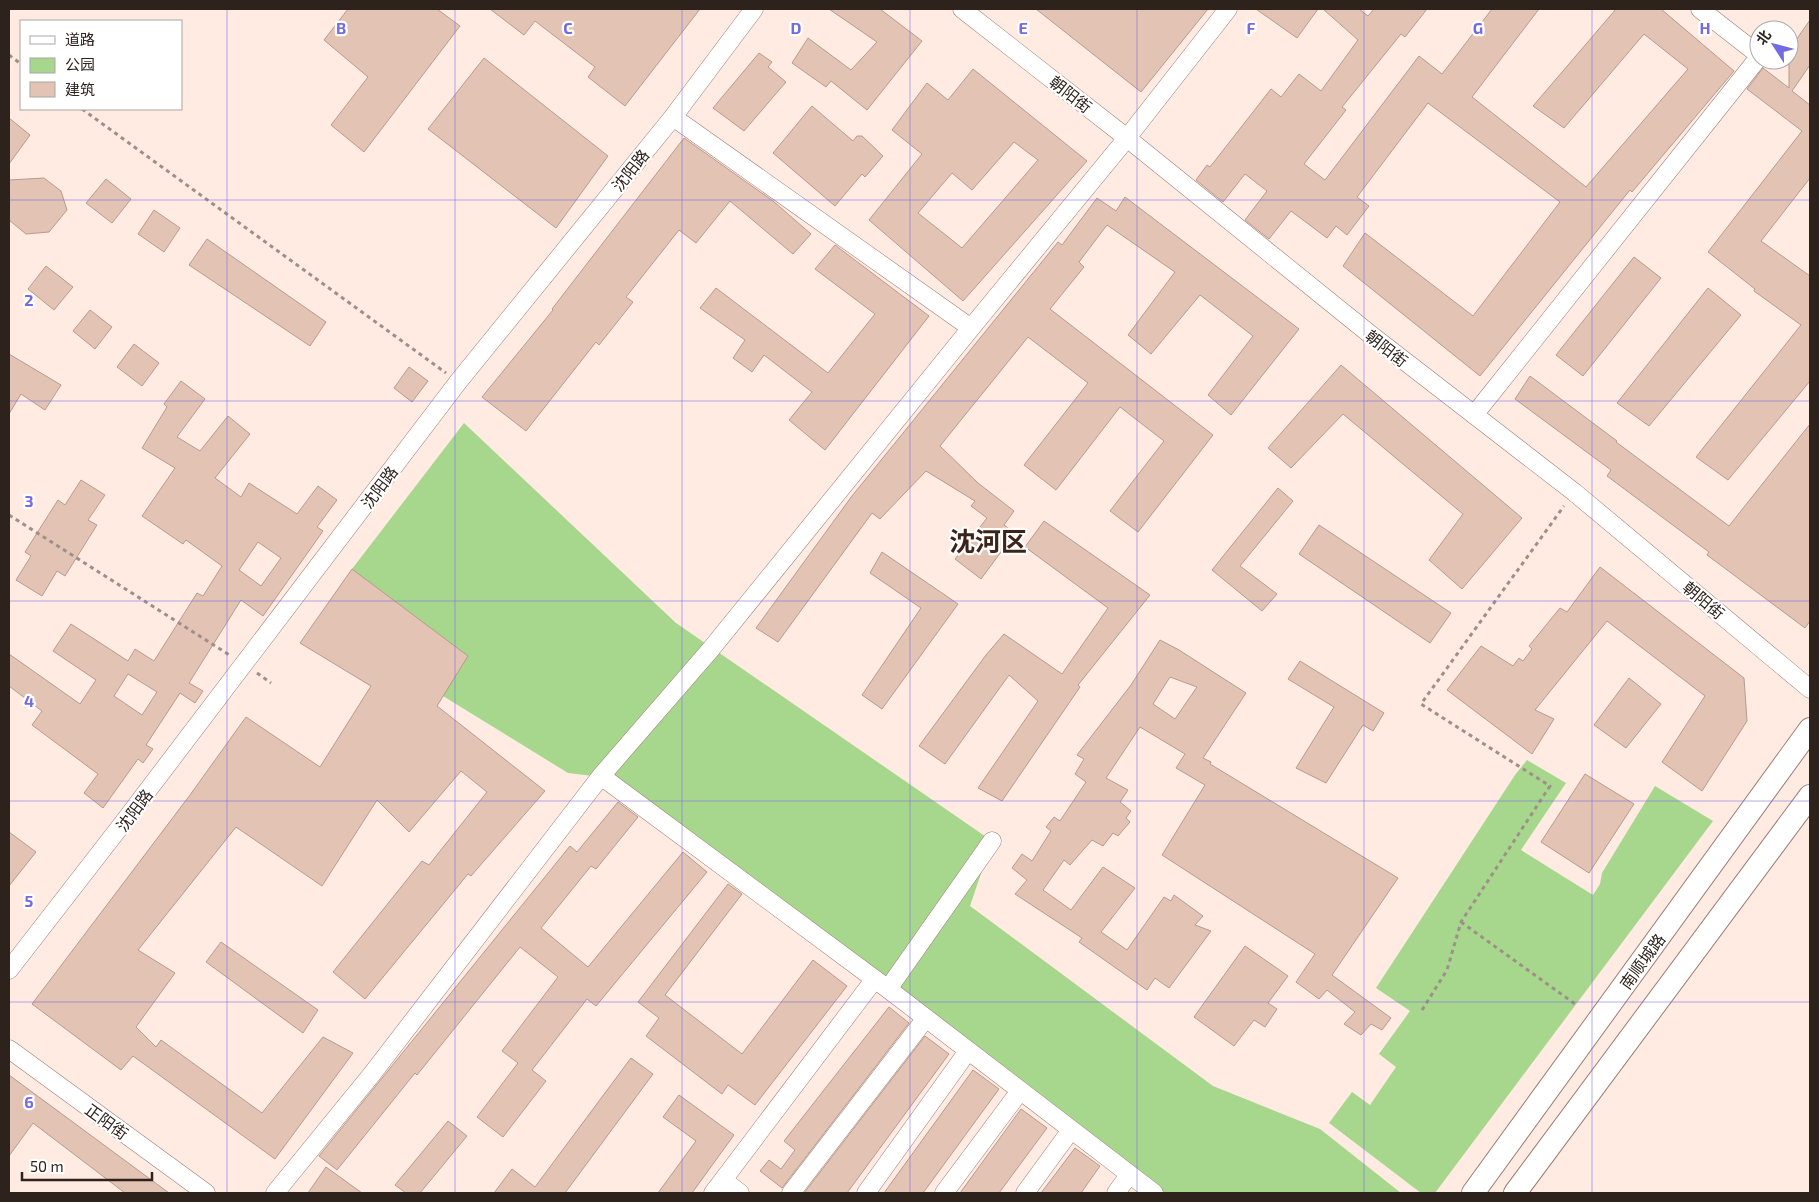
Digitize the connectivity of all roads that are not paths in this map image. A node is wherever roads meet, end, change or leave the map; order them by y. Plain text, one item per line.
1 (754, 9) edge
2 (962, 9) edge
3 (1228, 9) edge
4 (1700, 9) edge
5 (1749, 48) edge
6 (1749, 69) edge
7 (673, 117) junction
8 (1127, 138) junction
9 (971, 328) junction
10 (1474, 415) junction
11 (1810, 689) edge
12 (1810, 729) edge
13 (601, 776) junction
14 (1810, 796) edge
15 (992, 840) dead end
16 (9, 970) edge
17 (881, 984) junction
18 (926, 1018) junction
19 (9, 1049) edge
20 (968, 1050) junction
21 (1020, 1091) junction
22 (1071, 1130) junction
23 (1130, 1175) junction
24 (718, 1187) edge
25 (206, 1193) edge
26 (275, 1193) edge
27 (740, 1193) edge
28 (791, 1193) edge
29 (866, 1193) edge
30 (944, 1193) edge
31 (1025, 1193) edge
32 (1116, 1193) edge
33 (1154, 1193) edge
34 (1473, 1193) edge
35 (1515, 1193) edge

1 - 7 street, 沈阳路
2 - 8 street, 朝阳街
3 - 8 street
4 - 5 street
6 - 10 street
7 - 9 street
7 - 16 street, 沈阳路
8 - 9 street
8 - 10 street, 朝阳街
9 - 13 street
10 - 11 street, 朝阳街
12 - 34 main road, 南顺城路
13 - 17 street
13 - 26 street
14 - 35 main road
15 - 17 street
17 - 18 street
17 - 24 street
18 - 20 street
18 - 28 street
19 - 25 street, 正阳街
20 - 21 street
20 - 29 street
21 - 22 street
21 - 30 street
22 - 23 street
22 - 31 street
23 - 32 street
23 - 33 street
24 - 27 street

